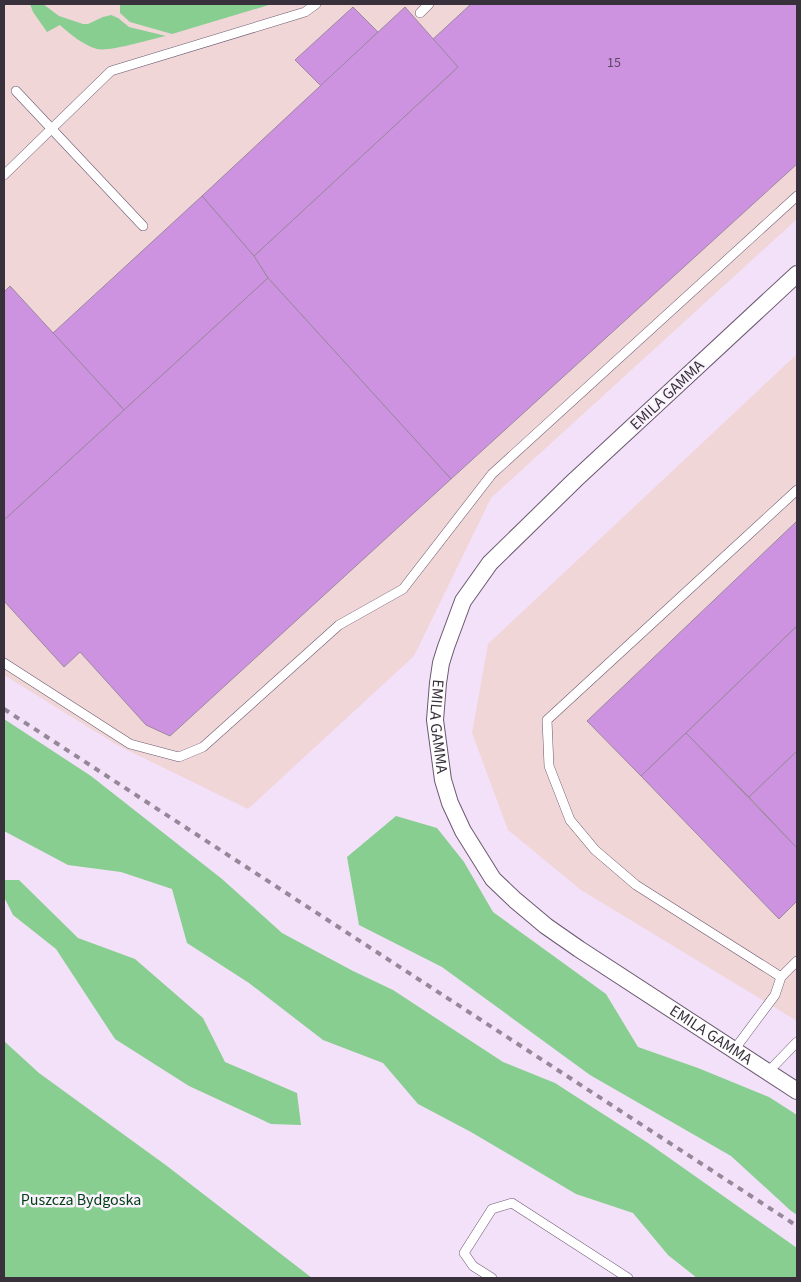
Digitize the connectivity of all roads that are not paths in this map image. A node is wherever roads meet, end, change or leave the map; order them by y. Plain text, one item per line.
1 (316, 4) edge
2 (429, 4) edge
3 (304, 8) edge
4 (420, 13) dead end
5 (16, 91) dead end
6 (51, 129) junction
7 (4, 175) edge
8 (797, 196) edge
9 (143, 226) dead end
10 (797, 274) edge
11 (797, 490) edge
12 (4, 663) edge
13 (797, 961) edge
14 (781, 977) junction
15 (797, 1042) edge
16 (734, 1050) junction
17 (768, 1072) junction
18 (797, 1092) edge
19 (492, 1278) edge
20 (628, 1278) edge

1 - 3 lane
2 - 4 lane
3 - 6 lane
5 - 6 lane
6 - 7 lane
6 - 9 lane
8 - 12 lane
10 - 16 street, EMILA GAMMA
11 - 14 lane
13 - 14 lane
14 - 16 lane
15 - 17 lane
16 - 17 street, EMILA GAMMA
17 - 18 street, EMILA GAMMA
19 - 20 lane

